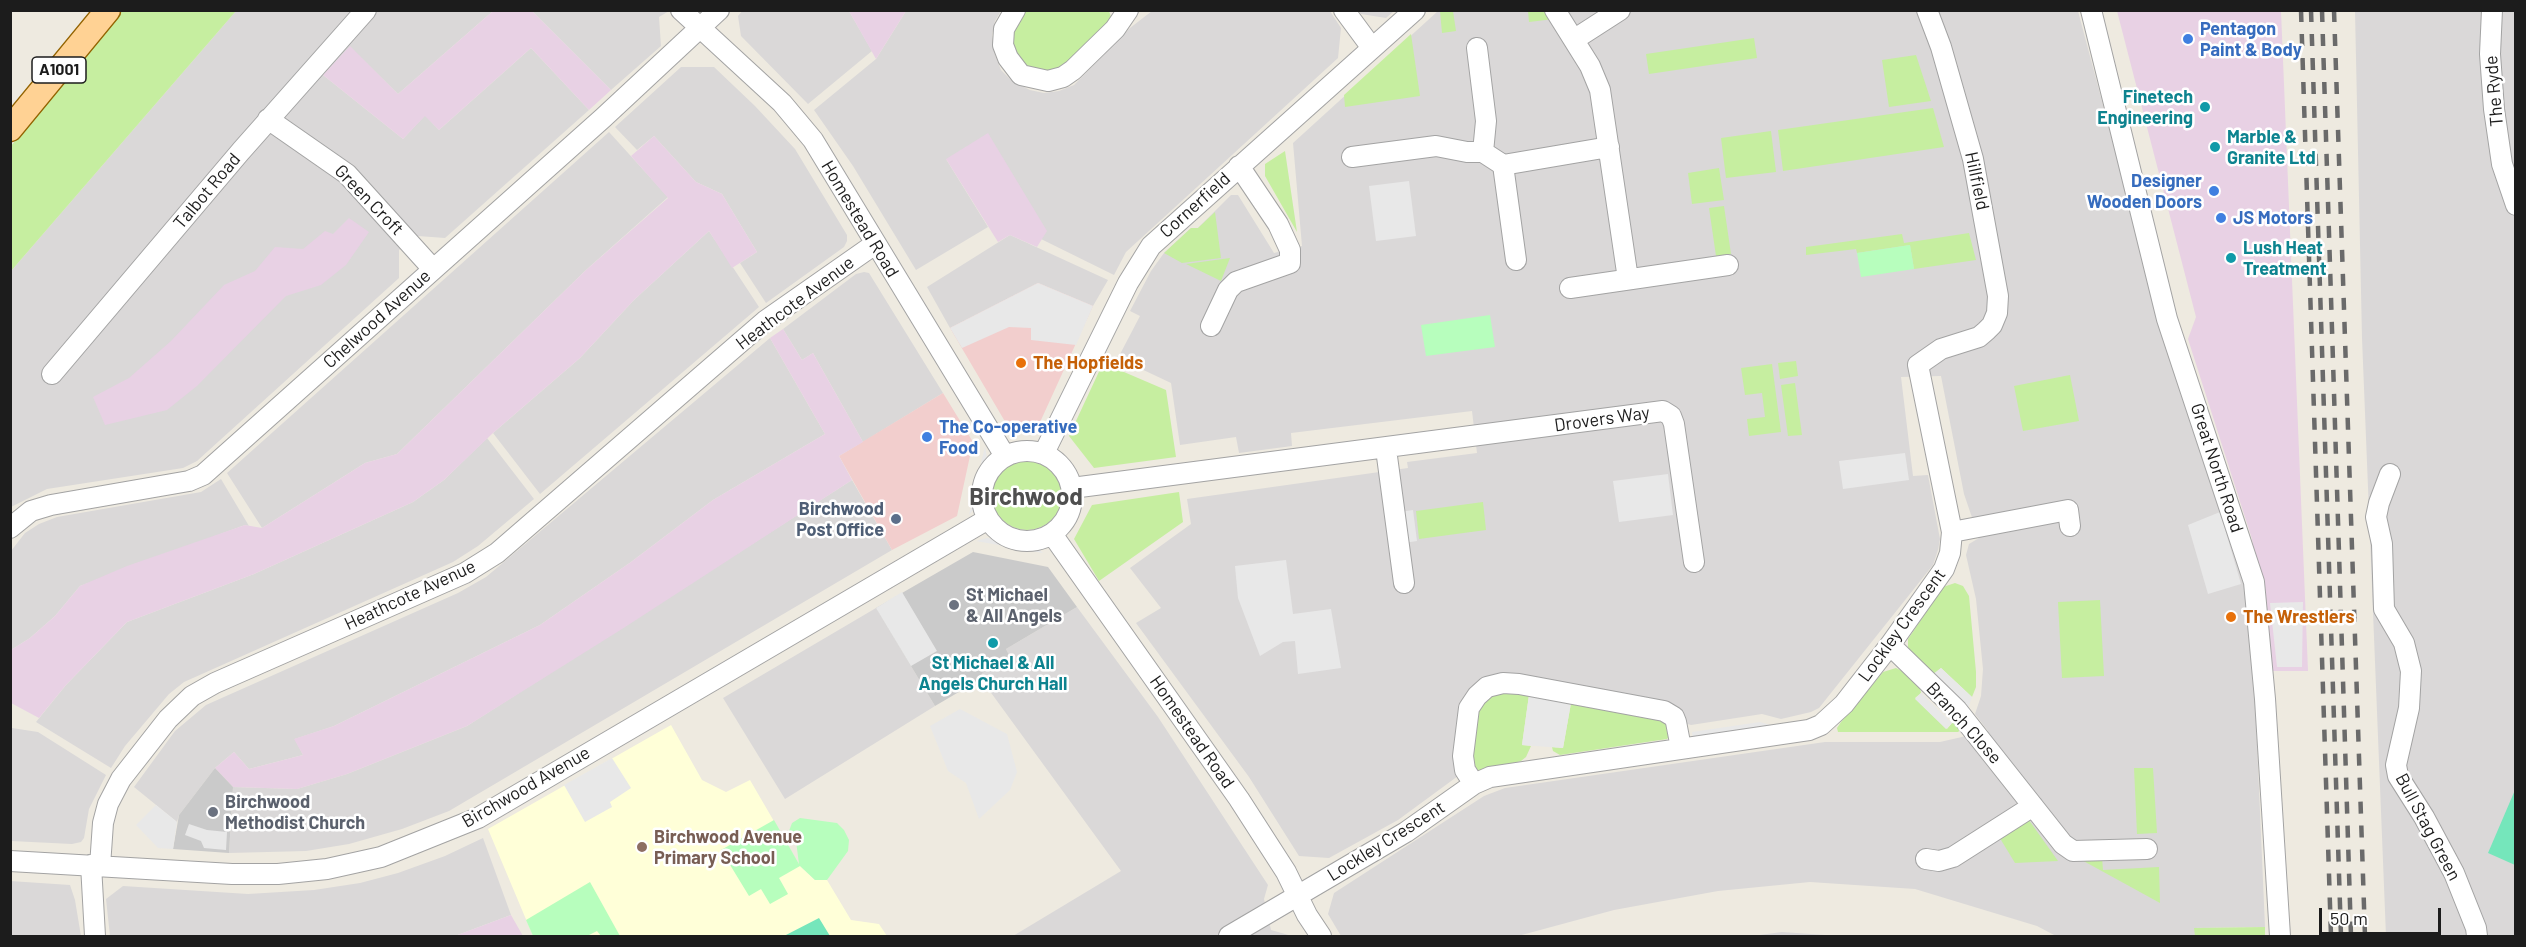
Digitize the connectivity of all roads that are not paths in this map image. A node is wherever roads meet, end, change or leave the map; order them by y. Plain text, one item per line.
1 (108, 10) edge
2 (366, 10) edge
3 (681, 10) edge
4 (719, 10) edge
5 (1015, 10) edge
6 (1128, 10) edge
7 (1344, 10) edge
8 (1415, 10) edge
9 (1555, 10) edge
10 (1620, 10) edge
11 (1927, 10) edge
12 (2091, 10) edge
13 (2492, 10) edge
14 (702, 29) junction
15 (1575, 39) junction
16 (1372, 48) junction
17 (1477, 48) dead end
18 (268, 119) junction
19 (10, 129) edge
20 (1609, 147) junction
21 (1483, 152) junction
22 (1352, 157) dead end
23 (1503, 165) junction
24 (1239, 166) junction
25 (2516, 205) edge
26 (875, 244) junction
27 (1516, 260) dead end
28 (1728, 265) dead end
29 (433, 269) junction
30 (1628, 279) junction
31 (1570, 288) dead end
32 (1211, 326) dead end
33 (1941, 349) joint
34 (52, 374) dead end
35 (1386, 448) junction
36 (1044, 453) junction
37 (1005, 456) junction
38 (2390, 474) dead end
39 (1072, 488) junction
40 (988, 519) junction
41 (2070, 526) dead end
42 (10, 528) edge
43 (1952, 532) junction
44 (1052, 534) junction
45 (1694, 562) dead end
46 (1404, 583) dead end
47 (1890, 645) junction
48 (1681, 748) junction
49 (1474, 784) junction
50 (2033, 806) junction
51 (2147, 849) dead end
52 (1926, 859) dead end
53 (10, 861) edge
54 (96, 866) junction
55 (1298, 897) junction
56 (95, 936) edge
57 (1229, 936) edge
58 (1321, 936) edge
59 (2280, 936) edge
60 (2477, 936) edge

1 - 19 main road, A1001
2 - 18 street, Talbot Road
3 - 14 street, Homestead Road
4 - 14 street, Chelwood Avenue
5 - 6 street
7 - 16 street
8 - 16 street, Cornerfield
9 - 15 street
10 - 15 street
11 - 33 street, Hillfield
12 - 59 street, Great North Road
13 - 25 street, The Ryde
14 - 26 street, Homestead Road
14 - 29 street, Chelwood Avenue
15 - 20 street
16 - 24 street, Cornerfield
17 - 21 street
18 - 29 street, Green Croft
18 - 34 street, Talbot Road
20 - 23 street
20 - 30 street
21 - 22 street
21 - 23 street
23 - 27 street
24 - 32 street
24 - 36 street, Cornerfield
26 - 37 street, Homestead Road
26 - 54 street, Heathcote Avenue
28 - 30 street
29 - 42 street, Chelwood Avenue
30 - 31 street
33 - 43 street, Lockley Crescent
35 - 39 street, Drovers Way
35 - 45 street, Drovers Way
35 - 46 street
36 - 37 street
36 - 39 street
37 - 40 street
38 - 60 street, Bull Stag Green
39 - 44 street
40 - 44 street
40 - 54 street, Birchwood Avenue
41 - 43 street
43 - 47 street, Lockley Crescent
44 - 55 street, Homestead Road
47 - 48 street, Lockley Crescent
47 - 50 street, Branch Close
48 - 49 street, Lockley Crescent
48 - 49 street
49 - 55 street, Lockley Crescent
50 - 51 street, Branch Close
50 - 52 street
53 - 54 street, Birchwood Avenue
54 - 56 street, Heathcote Avenue
55 - 57 street, Lockley Crescent
55 - 58 street, Homestead Road

